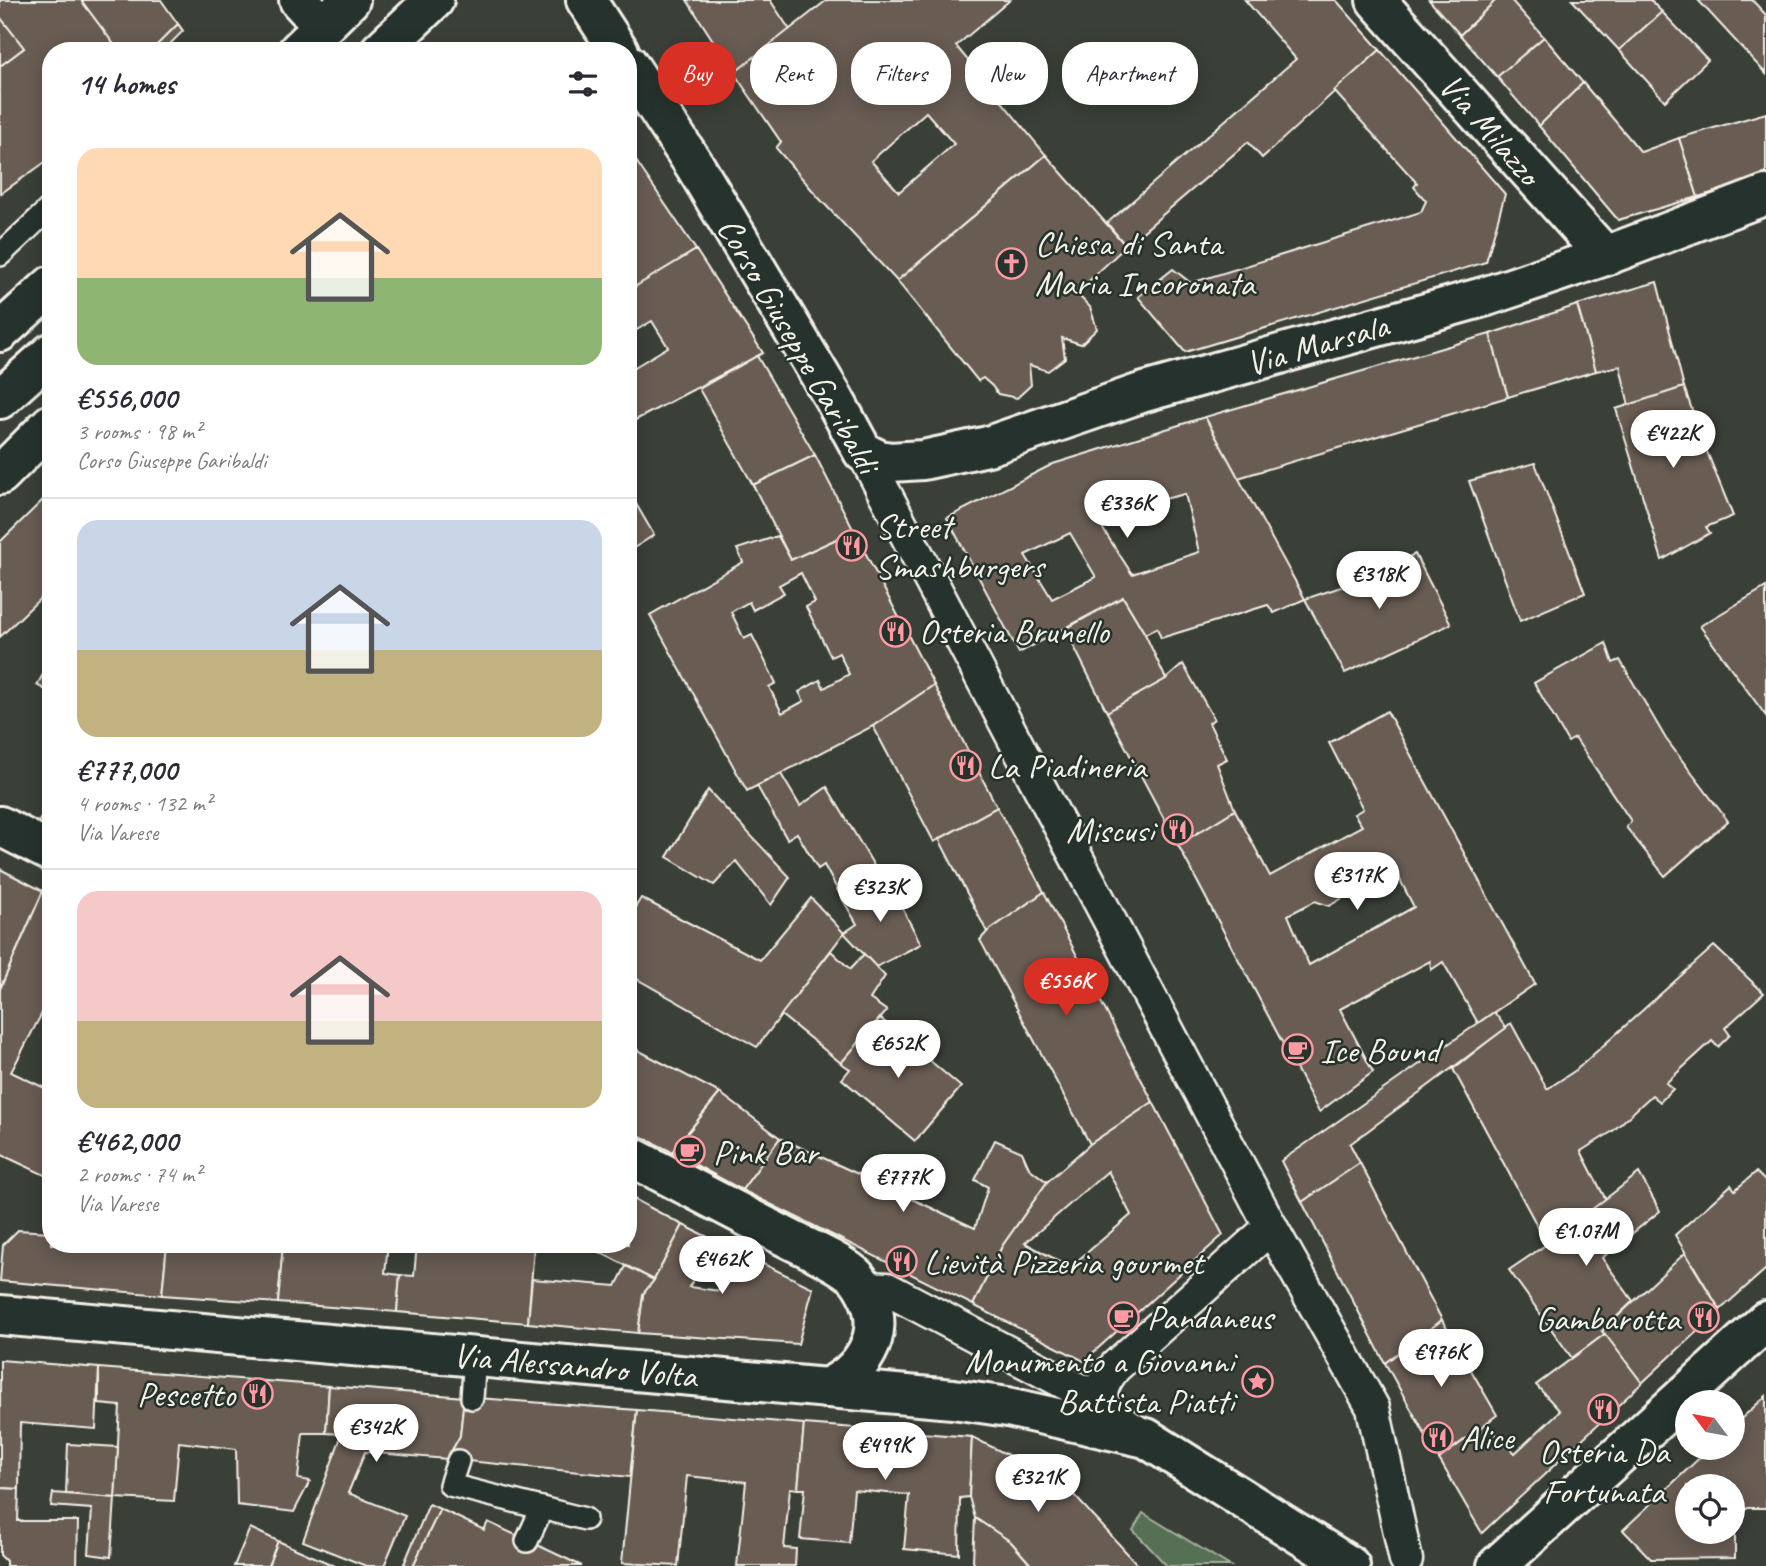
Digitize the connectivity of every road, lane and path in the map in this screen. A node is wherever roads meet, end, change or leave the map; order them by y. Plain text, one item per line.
1 (350, 0) edge
2 (434, 0) edge
3 (586, 0) edge
4 (1376, 0) edge
5 (307, 26) edge
6 (390, 42) edge
7 (613, 42) edge
8 (637, 78) edge
9 (1766, 195) edge
10 (42, 215) edge
11 (0, 255) edge
12 (1605, 256) junction
13 (42, 294) edge
14 (0, 332) edge
15 (42, 361) edge
16 (0, 399) edge
17 (42, 433) edge
18 (863, 452) junction
19 (0, 475) edge
20 (0, 825) edge
21 (42, 847) edge
22 (637, 1160) edge
23 (1271, 1227) junction
24 (864, 1288) junction
25 (0, 1315) edge
26 (1766, 1321) edge
27 (475, 1357) junction
28 (826, 1388) junction
29 (1101, 1395) junction
30 (472, 1398) dead end
31 (1146, 1438) junction
32 (458, 1461) dead end
33 (542, 1508) junction
34 (585, 1519) dead end
35 (527, 1541) dead end
36 (1406, 1560) dead end
37 (1350, 1566) edge
38 (1497, 1566) edge

1 - 5 street
2 - 6 street
3 - 7 street
4 - 12 street, Via Milazzo
8 - 18 street, Corso Giuseppe Garibaldi
9 - 12 street, Via Marsala
10 - 11 lane
12 - 18 street, Via Marsala
13 - 14 street
15 - 16 street
17 - 19 street
18 - 23 street, Corso Giuseppe Garibaldi
20 - 21 street
22 - 24 street
23 - 29 street
23 - 36 street, Corso Giuseppe Garibaldi
24 - 28 street
24 - 29 street
25 - 27 street, Via Alessandro Volta
26 - 38 street
27 - 28 street, Via Alessandro Volta
27 - 30 lane
28 - 31 street, Via Alessandro Volta
29 - 31 street
31 - 37 street, Via Alessandro Volta
32 - 33 lane
33 - 34 lane
33 - 35 lane

